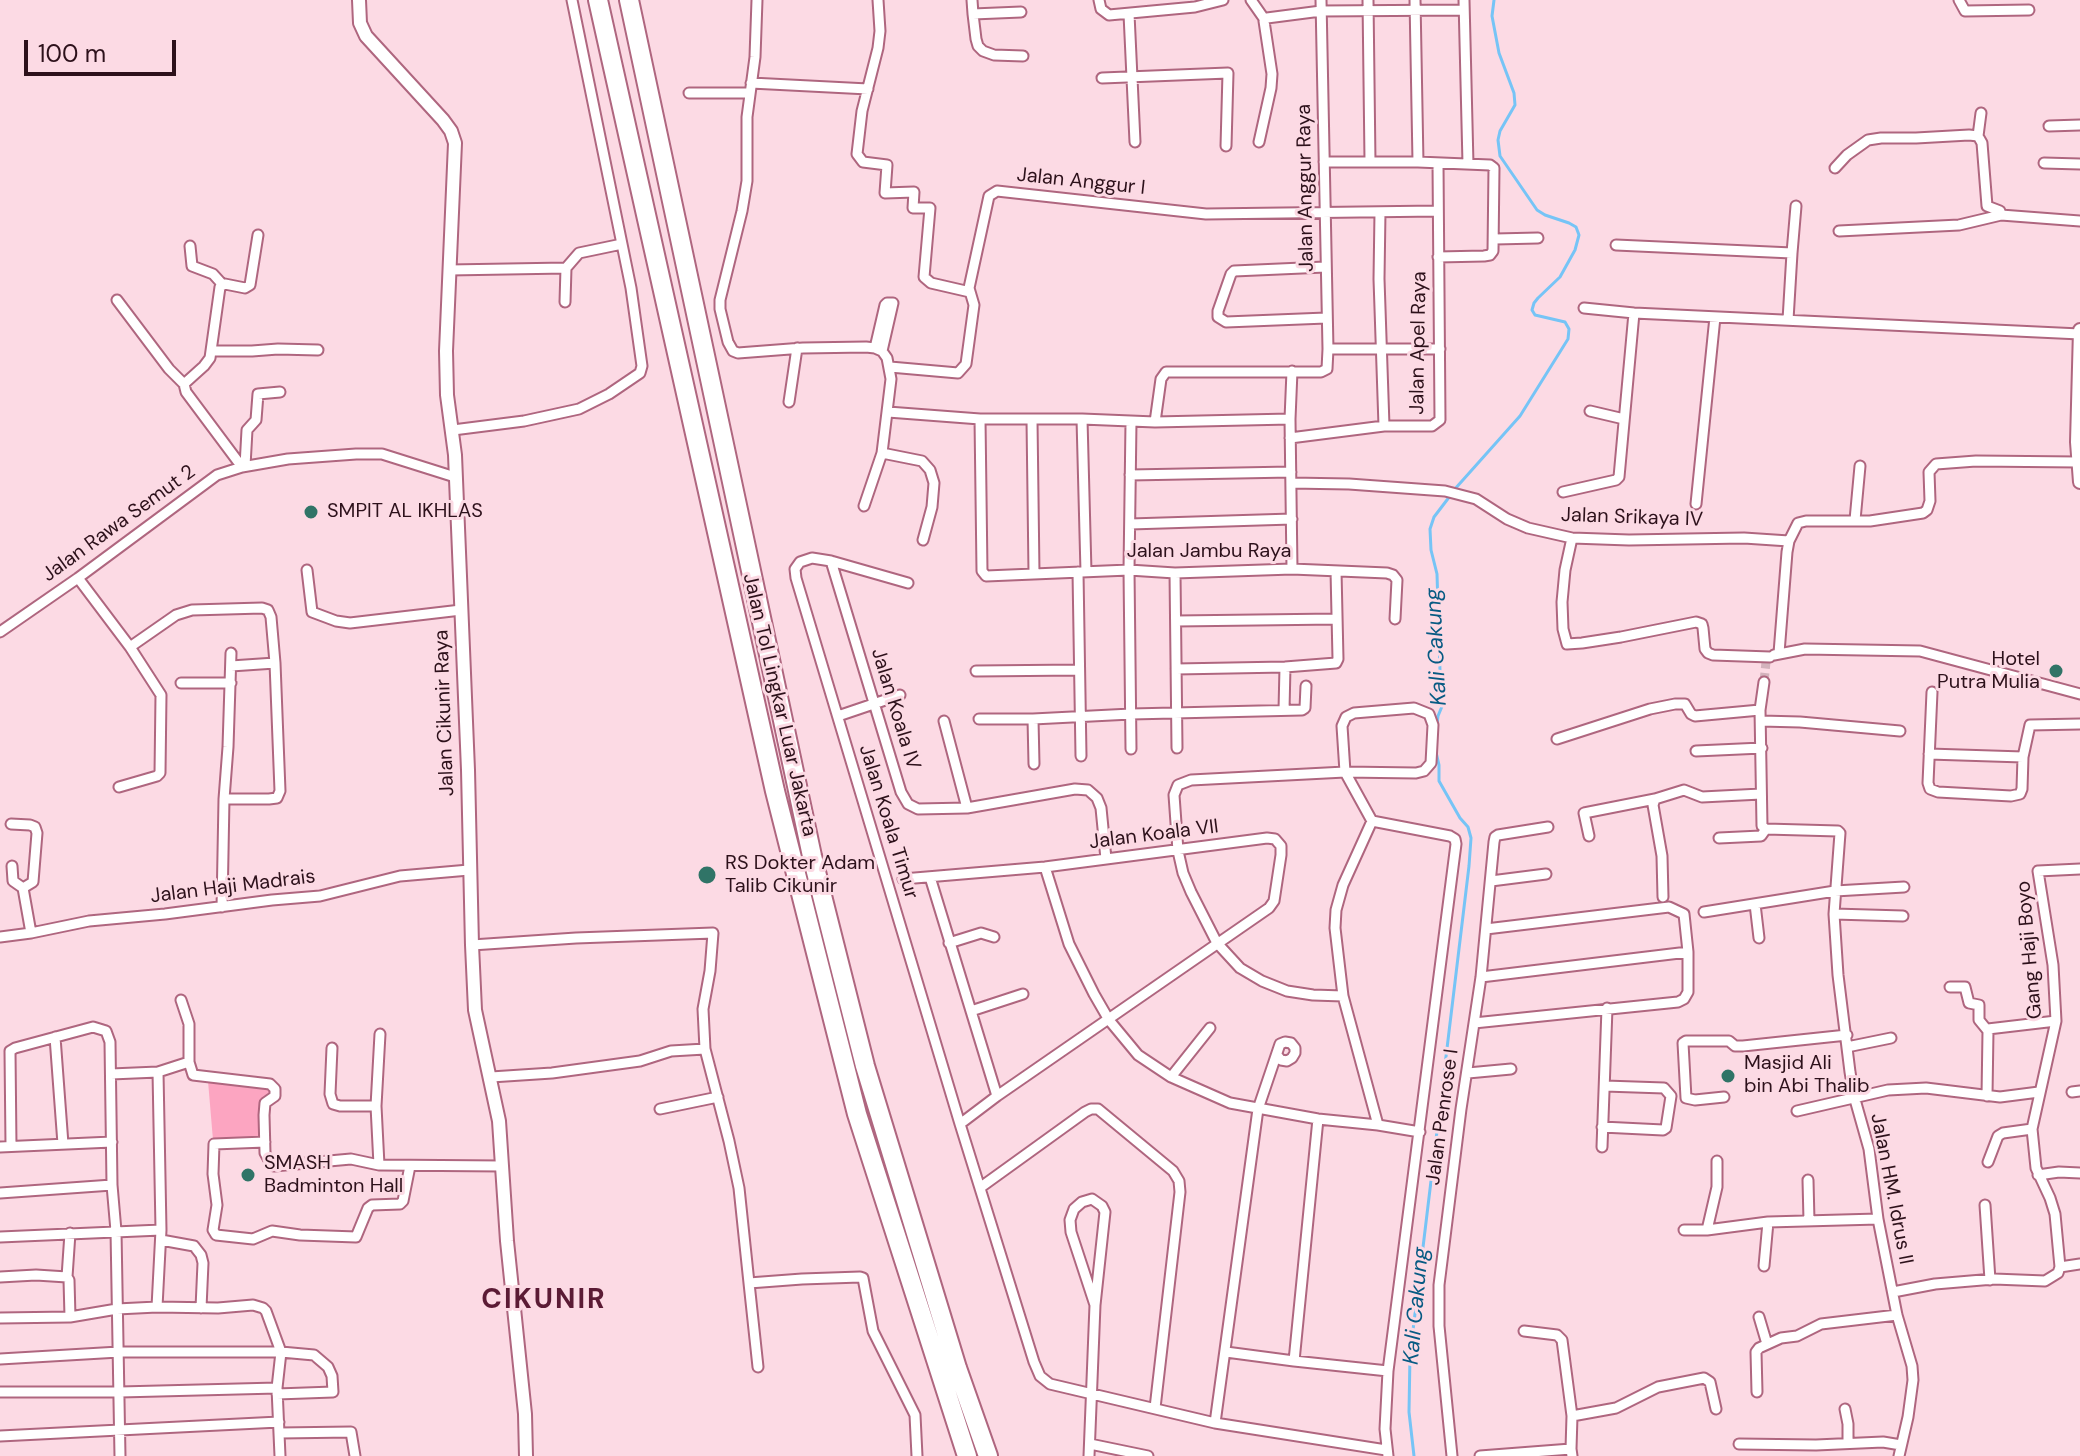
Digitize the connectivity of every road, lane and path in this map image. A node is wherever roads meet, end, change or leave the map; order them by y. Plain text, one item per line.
1 (359, 0) edge
2 (572, 0) edge
3 (598, 0) edge
4 (629, 0) edge
5 (757, 0) edge
6 (878, 0) edge
7 (972, 0) edge
8 (1099, 0) edge
9 (1223, 0) edge
10 (1251, 0) edge
11 (1959, 0) edge
12 (1321, 5) edge
13 (1368, 5) edge
14 (1415, 5) edge
15 (1464, 5) edge
16 (2029, 10) dead end
17 (1021, 12) dead end
18 (973, 14) junction
19 (1129, 14) junction
20 (1265, 20) junction
21 (1023, 56) dead end
22 (1102, 78) dead end
23 (1132, 78) junction
24 (750, 88) junction
25 (868, 89) junction
26 (689, 93) dead end
27 (1981, 113) dead end
28 (2080, 125) edge
29 (2049, 126) dead end
30 (1978, 136) junction
31 (1135, 142) dead end
32 (1259, 142) dead end
33 (1226, 146) dead end
34 (1370, 161) junction
35 (1324, 162) junction
36 (1418, 162) junction
37 (1438, 163) junction
38 (2044, 163) dead end
39 (1468, 164) junction
40 (2080, 164) edge
41 (1835, 168) dead end
42 (1796, 206) dead end
43 (1437, 211) junction
44 (1325, 212) junction
45 (1380, 212) junction
46 (2001, 215) junction
47 (2080, 221) edge
48 (1839, 231) dead end
49 (258, 235) dead end
50 (1538, 238) dead end
51 (1495, 239) junction
52 (622, 244) junction
53 (1616, 245) dead end
54 (190, 246) dead end
55 (1792, 253) junction
56 (1438, 257) junction
57 (1325, 267) junction
58 (566, 268) junction
59 (449, 270) junction
60 (223, 285) junction
61 (970, 292) junction
62 (117, 300) dead end
63 (565, 302) dead end
64 (1584, 308) dead end
65 (1634, 313) junction
66 (1715, 317) junction
67 (1326, 318) junction
68 (1788, 320) junction
69 (2080, 333) edge
70 (797, 348) junction
71 (1328, 349) junction
72 (1440, 349) junction
73 (318, 350) dead end
74 (1383, 350) junction
75 (212, 351) junction
76 (890, 367) junction
77 (1292, 371) junction
78 (184, 384) junction
79 (280, 392) dead end
80 (789, 402) dead end
81 (1590, 411) dead end
82 (888, 412) junction
83 (980, 419) junction
84 (1082, 419) junction
85 (1290, 419) junction
86 (1624, 419) junction
87 (1032, 420) junction
88 (1131, 422) junction
89 (1155, 422) junction
90 (1384, 426) junction
91 (453, 430) junction
92 (1290, 438) junction
93 (882, 453) junction
94 (2078, 462) junction
95 (1860, 466) dead end
96 (244, 467) junction
97 (1130, 475) junction
98 (455, 477) junction
99 (1291, 478) junction
100 (2080, 482) edge
101 (1563, 492) dead end
102 (1696, 504) dead end
103 (864, 506) dead end
104 (1292, 519) junction
105 (1855, 520) junction
106 (1130, 524) junction
107 (1572, 538) junction
108 (923, 540) dead end
109 (1789, 541) junction
110 (831, 561) junction
111 (1292, 569) junction
112 (307, 570) dead end
113 (1129, 570) junction
114 (1336, 571) junction
115 (1082, 572) junction
116 (1034, 573) junction
117 (1175, 573) junction
118 (78, 578) junction
119 (908, 583) dead end
120 (461, 610) junction
121 (1336, 619) junction
122 (1395, 619) dead end
123 (1176, 621) junction
124 (0, 632) edge
125 (130, 647) junction
126 (231, 653) dead end
127 (1772, 657) junction
128 (275, 663) junction
129 (231, 666) junction
130 (1285, 667) junction
131 (1176, 669) junction
132 (1079, 670) junction
133 (976, 671) dead end
134 (1764, 682) tunnel mouth
135 (181, 683) dead end
136 (231, 683) junction
137 (1306, 686) dead end
138 (1932, 692) dead end
139 (2080, 694) edge
140 (900, 695) dead end
141 (875, 704) junction
142 (1284, 710) junction
143 (1131, 714) junction
144 (1176, 714) junction
145 (1761, 715) junction
146 (838, 716) junction
147 (1081, 717) junction
148 (979, 719) dead end
149 (1033, 719) junction
150 (944, 721) dead end
151 (2080, 724) edge
152 (1900, 731) dead end
153 (1557, 739) dead end
154 (1177, 748) dead end
155 (1762, 748) junction
156 (1131, 749) dead end
157 (1696, 751) dead end
158 (1929, 754) junction
159 (1081, 756) dead end
160 (2023, 757) junction
161 (1034, 764) dead end
162 (1345, 772) junction
163 (119, 787) dead end
164 (1761, 794) junction
165 (224, 799) junction
166 (1655, 799) junction
167 (967, 808) junction
168 (1372, 821) junction
169 (11, 824) dead end
170 (1548, 827) dead end
171 (1766, 829) junction
172 (1589, 836) dead end
173 (1719, 838) dead end
174 (1178, 851) junction
175 (1106, 859) junction
176 (12, 866) dead end
177 (1045, 867) junction
178 (2080, 869) edge
179 (469, 870) junction
180 (1546, 874) dead end
181 (930, 877) junction
182 (903, 879) dead end
183 (1491, 881) junction
184 (1904, 887) dead end
185 (23, 888) junction
186 (1835, 891) junction
187 (1663, 897) dead end
188 (1755, 904) junction
189 (222, 907) junction
190 (1704, 912) dead end
191 (1834, 914) junction
192 (1903, 916) dead end
193 (1486, 929) junction
194 (31, 933) junction
195 (0, 937) edge
196 (994, 937) dead end
197 (1759, 938) dead end
198 (949, 943) junction
199 (1217, 943) junction
200 (472, 945) junction
201 (1688, 952) junction
202 (1481, 977) junction
203 (1950, 987) dead end
204 (1023, 994) dead end
205 (1343, 996) junction
206 (181, 1000) dead end
207 (1607, 1008) junction
208 (971, 1011) junction
209 (1109, 1020) junction
210 (2056, 1021) junction
211 (1474, 1023) junction
212 (1210, 1028) dead end
213 (1988, 1029) junction
214 (380, 1034) dead end
215 (1847, 1035) junction
216 (55, 1037) junction
217 (1891, 1038) dead end
218 (1847, 1047) junction
219 (332, 1048) dead end
220 (705, 1049) junction
221 (1277, 1055) dead end
222 (189, 1062) junction
223 (1511, 1069) dead end
224 (158, 1072) junction
225 (1468, 1073) junction
226 (111, 1074) junction
227 (491, 1077) junction
228 (1171, 1077) junction
229 (1605, 1086) junction
230 (2039, 1092) junction
231 (5, 1094) edge
232 (997, 1096) junction
233 (1854, 1096) junction
234 (1987, 1096) junction
235 (718, 1097) junction
236 (1724, 1097) dead end
237 (376, 1106) junction
238 (660, 1109) dead end
239 (1258, 1109) junction
240 (1797, 1111) dead end
241 (1318, 1119) junction
242 (960, 1124) junction
243 (1378, 1125) junction
244 (1602, 1127) junction
245 (2032, 1129) junction
246 (1420, 1132) junction
247 (112, 1142) junction
248 (265, 1142) junction
249 (63, 1144) junction
250 (6, 1146) edge
251 (1602, 1147) dead end
252 (1717, 1161) dead end
253 (1988, 1162) dead end
254 (379, 1165) junction
255 (410, 1166) junction
256 (502, 1166) junction
257 (2080, 1173) edge
258 (2038, 1175) junction
259 (1808, 1180) dead end
260 (112, 1185) junction
261 (981, 1187) junction
262 (0, 1193) edge
263 (1985, 1205) dead end
264 (1878, 1219) junction
265 (1809, 1221) junction
266 (1768, 1222) junction
267 (1684, 1230) dead end
268 (1707, 1230) junction
269 (116, 1231) junction
270 (70, 1233) junction
271 (161, 1235) junction
272 (0, 1237) edge
273 (2080, 1264) edge
274 (1764, 1266) dead end
275 (2060, 1267) junction
276 (0, 1277) edge
277 (67, 1277) junction
278 (1990, 1280) junction
279 (749, 1283) junction
280 (1893, 1292) junction
281 (1095, 1305) junction
282 (157, 1307) junction
283 (201, 1308) junction
284 (117, 1309) junction
285 (1897, 1315) junction
286 (70, 1317) junction
287 (1759, 1317) dead end
288 (0, 1318) edge
289 (1524, 1331) dead end
290 (1767, 1344) junction
291 (119, 1352) junction
292 (281, 1352) junction
293 (1226, 1352) junction
294 (0, 1359) edge
295 (1294, 1361) junction
296 (758, 1367) dead end
297 (1388, 1371) junction
298 (277, 1391) junction
299 (0, 1392) edge
300 (120, 1392) junction
301 (1757, 1392) dead end
302 (1093, 1395) junction
303 (1155, 1408) junction
304 (1716, 1409) dead end
305 (1845, 1409) dead end
306 (1572, 1416) junction
307 (1215, 1423) junction
308 (280, 1428) junction
309 (121, 1429) junction
310 (0, 1436) edge
311 (1848, 1442) junction
312 (1090, 1444) junction
313 (1739, 1444) dead end
314 (1901, 1445) junction
315 (1387, 1453) edge
316 (1572, 1453) edge
317 (120, 1456) edge
318 (280, 1456) edge
319 (355, 1456) edge
320 (526, 1456) edge
321 (917, 1456) edge
322 (967, 1456) edge
323 (988, 1456) edge
324 (1089, 1456) edge
325 (1148, 1456) edge
326 (1452, 1456) edge
327 (1465, 1456) edge
328 (1480, 1456) edge
329 (1899, 1456) edge

1 - 59 street, Jalan Cikunir Raya
2 - 52 street
3 - 322 highway, Jalan Tol Lingkar Luar Jakarta
4 - 323 highway, Jalan Tol Lingkar Luar Jakarta
5 - 24 street
6 - 25 street
7 - 18 street
8 - 19 street
9 - 19 street
10 - 20 street
11 - 16 street
12 - 13 street
12 - 20 street
12 - 35 street, Jalan Anggur Raya
13 - 14 street
13 - 34 street
14 - 15 street
14 - 36 street
15 - 39 street
17 - 18 street
18 - 21 street
19 - 23 street
20 - 32 street
22 - 23 street
23 - 31 street
23 - 33 street
24 - 25 street
24 - 26 street
24 - 70 street
25 - 61 street
27 - 30 street
28 - 29 street
30 - 41 street
30 - 46 street
34 - 35 street
34 - 36 street
35 - 44 street, Jalan Anggur Raya
36 - 37 street
37 - 39 street
37 - 43 street, Jalan Apel Raya
38 - 40 street
39 - 51 street
42 - 55 street
43 - 45 street, Jalan Anggur I
43 - 56 street, Jalan Apel Raya
44 - 45 street, Jalan Anggur I
44 - 57 street, Jalan Anggur Raya
44 - 61 street, Jalan Anggur I
45 - 74 street
46 - 47 street
46 - 48 street
49 - 60 street
50 - 51 street
51 - 56 street
52 - 58 street
52 - 91 street
53 - 55 street
54 - 60 street
55 - 68 street
56 - 72 street, Jalan Apel Raya
57 - 67 street, Jalan Anggur Raya
57 - 67 street
58 - 59 street
58 - 63 street
59 - 91 street, Jalan Cikunir Raya
60 - 75 street
61 - 76 street, Jalan Anggur I
62 - 78 street
64 - 65 street
65 - 66 street
65 - 86 street
66 - 68 street
66 - 102 street
67 - 71 street, Jalan Anggur Raya
68 - 69 street
69 - 94 street
70 - 76 street
70 - 80 street
71 - 74 street
71 - 77 street, Jalan Anggur Raya
72 - 74 street
72 - 90 street, Jalan Apel Raya
73 - 75 street
74 - 90 street
75 - 78 street
76 - 82 street
77 - 85 street
77 - 89 street
78 - 96 street
79 - 96 street
81 - 86 street
82 - 83 street
82 - 93 street
83 - 87 street
83 - 116 street, Jalan Jambu Raya
84 - 87 street
84 - 88 street
84 - 115 street
85 - 89 street
85 - 92 street
86 - 101 street
87 - 116 street
88 - 89 street
88 - 97 street
90 - 92 street, Jalan Apel Raya
91 - 98 street, Jalan Cikunir Raya
92 - 99 street
93 - 103 street
93 - 108 street
94 - 100 street
94 - 105 street
95 - 105 street
96 - 98 street, Jalan Rawa Semut 2
96 - 118 street, Jalan Rawa Semut 2
97 - 99 street, Jalan Srikaya IV
97 - 106 street
98 - 120 street, Jalan Cikunir Raya
99 - 104 street
99 - 107 street, Jalan Srikaya IV
104 - 106 street
104 - 111 street
105 - 109 street
106 - 113 street
107 - 109 street, Jalan Srikaya IV
107 - 127 street
109 - 127 street
110 - 119 street
110 - 141 street, Jalan Koala IV
110 - 146 street, Jalan Koala Timur
111 - 114 street, Jalan Jambu Raya
111 - 117 street, Jalan Jambu Raya
112 - 120 street
113 - 115 street, Jalan Jambu Raya
113 - 117 street, Jalan Jambu Raya
113 - 143 street
114 - 121 street
114 - 122 street, Jalan Jambu Raya
115 - 116 street, Jalan Jambu Raya
115 - 132 street
117 - 123 street
118 - 124 street, Jalan Rawa Semut 2
118 - 125 street
120 - 179 street, Jalan Cikunir Raya
121 - 123 street
121 - 130 street
123 - 131 street
125 - 128 street
125 - 163 street
126 - 129 street
127 - 139 street
128 - 129 street
128 - 165 street
129 - 136 street
130 - 131 street
130 - 142 street
131 - 144 street
132 - 133 street
132 - 147 street
134 - 145 street
135 - 136 street
136 - 165 street
137 - 142 street
138 - 158 street
140 - 141 street
141 - 146 street
141 - 167 street, Jalan Koala IV
142 - 144 street
143 - 144 street
143 - 147 street
143 - 156 street
144 - 154 street
145 - 152 street
145 - 153 street
145 - 155 street
146 - 242 street, Jalan Koala Timur
147 - 149 street
147 - 159 street
148 - 149 street
149 - 161 street
150 - 167 street
151 - 160 street
155 - 157 street
155 - 164 street
158 - 160 street
158 - 160 street
162 - 162 street
162 - 168 street
162 - 174 street
164 - 166 street
164 - 171 street
165 - 189 street
166 - 172 street
166 - 187 street
167 - 175 street, Jalan Koala IV
168 - 205 street
168 - 246 street
169 - 185 street
170 - 183 street, Jalan Penrose I
171 - 173 street
171 - 186 street, Jalan HM. Idrus II
174 - 175 street, Jalan Koala VII
174 - 199 street
174 - 199 street, Jalan Koala VII
175 - 177 street, Jalan Koala VII
176 - 185 street
177 - 181 street, Jalan Koala VII
177 - 209 street
178 - 210 street, Gang Haji Boyo
179 - 189 street, Jalan Haji Madrais
179 - 200 street, Jalan Cikunir Raya
180 - 183 street
181 - 182 street, Jalan Koala VII
181 - 198 street
183 - 193 street, Jalan Penrose I
184 - 186 street
185 - 194 street
186 - 188 street
186 - 191 street, Jalan HM. Idrus II
188 - 190 street
188 - 197 street
189 - 194 street, Jalan Haji Madrais
191 - 192 street
191 - 215 street, Jalan HM. Idrus II
193 - 201 street
193 - 202 street, Jalan Penrose I
194 - 195 street, Jalan Haji Madrais
196 - 198 street
198 - 208 street
199 - 205 street
199 - 209 street
200 - 220 street
200 - 227 street, Jalan Cikunir Raya
201 - 202 street
201 - 207 street
202 - 211 street, Jalan Penrose I
203 - 213 street
204 - 208 street
205 - 243 street
206 - 222 street
207 - 211 street
207 - 229 street
208 - 232 street
209 - 228 street
209 - 232 street
210 - 213 street
210 - 230 street, Gang Haji Boyo
211 - 225 street, Jalan Penrose I
212 - 228 street
213 - 234 street
214 - 237 street
215 - 218 street, Jalan HM. Idrus II
215 - 236 street
216 - 226 street
216 - 231 street
216 - 249 street
217 - 218 street
218 - 233 street, Jalan HM. Idrus II
219 - 237 street
220 - 227 street
220 - 235 street
221 - 239 street
222 - 224 street
222 - 248 street
223 - 225 street
224 - 226 street
224 - 271 street
225 - 326 street, Jalan Penrose I
226 - 247 street
227 - 256 street, Jalan Cikunir Raya
228 - 239 street
229 - 244 street
229 - 244 street
230 - 234 street
230 - 245 street, Gang Haji Boyo
231 - 250 street
232 - 242 street
233 - 234 street
233 - 240 street
233 - 264 street, Jalan HM. Idrus II
235 - 238 street
235 - 279 street
237 - 254 street
239 - 241 street
239 - 293 street
241 - 243 street
241 - 295 street
242 - 261 street, Jalan Koala Timur
243 - 246 street
244 - 251 street
245 - 253 street
245 - 258 street, Gang Haji Boyo
246 - 297 street
247 - 249 street
247 - 260 street
248 - 254 street
248 - 255 street
249 - 250 street
252 - 268 street
254 - 255 street
255 - 256 street
256 - 320 street, Jalan Cikunir Raya
257 - 258 street
258 - 275 street, Gang Haji Boyo
259 - 265 street
260 - 262 street
260 - 269 street
261 - 302 street, Jalan Koala Timur
261 - 303 street
263 - 278 street
264 - 265 street
264 - 280 street, Jalan HM. Idrus II
265 - 266 street
266 - 268 street
266 - 274 street
267 - 268 street
269 - 270 street
269 - 271 street
269 - 284 street
270 - 272 street
270 - 277 street
271 - 282 street
271 - 283 street
273 - 275 street
275 - 278 street
276 - 277 street
277 - 286 street
278 - 280 street
279 - 296 street
279 - 321 street
280 - 285 street, Jalan HM. Idrus II
281 - 281 street
281 - 302 street
282 - 283 street
282 - 284 street
283 - 292 street
284 - 286 street
284 - 291 street
285 - 290 street
285 - 314 street, Jalan HM. Idrus II
286 - 288 street
287 - 290 street
289 - 306 street
290 - 301 street
291 - 292 street
291 - 294 street
291 - 300 street
292 - 298 street
292 - 298 street
293 - 295 street
293 - 307 street
295 - 297 street
297 - 315 street
298 - 300 street
298 - 308 street
299 - 300 street
300 - 309 street
302 - 303 street
302 - 312 street
303 - 307 street
304 - 306 street
305 - 311 street
306 - 316 street
307 - 315 street
308 - 309 street
308 - 318 street
308 - 319 street
309 - 310 street
309 - 317 street
311 - 313 street
311 - 314 street
312 - 324 street
312 - 325 street
314 - 329 street, Jalan HM. Idrus II
316 - 328 street
326 - 327 street

